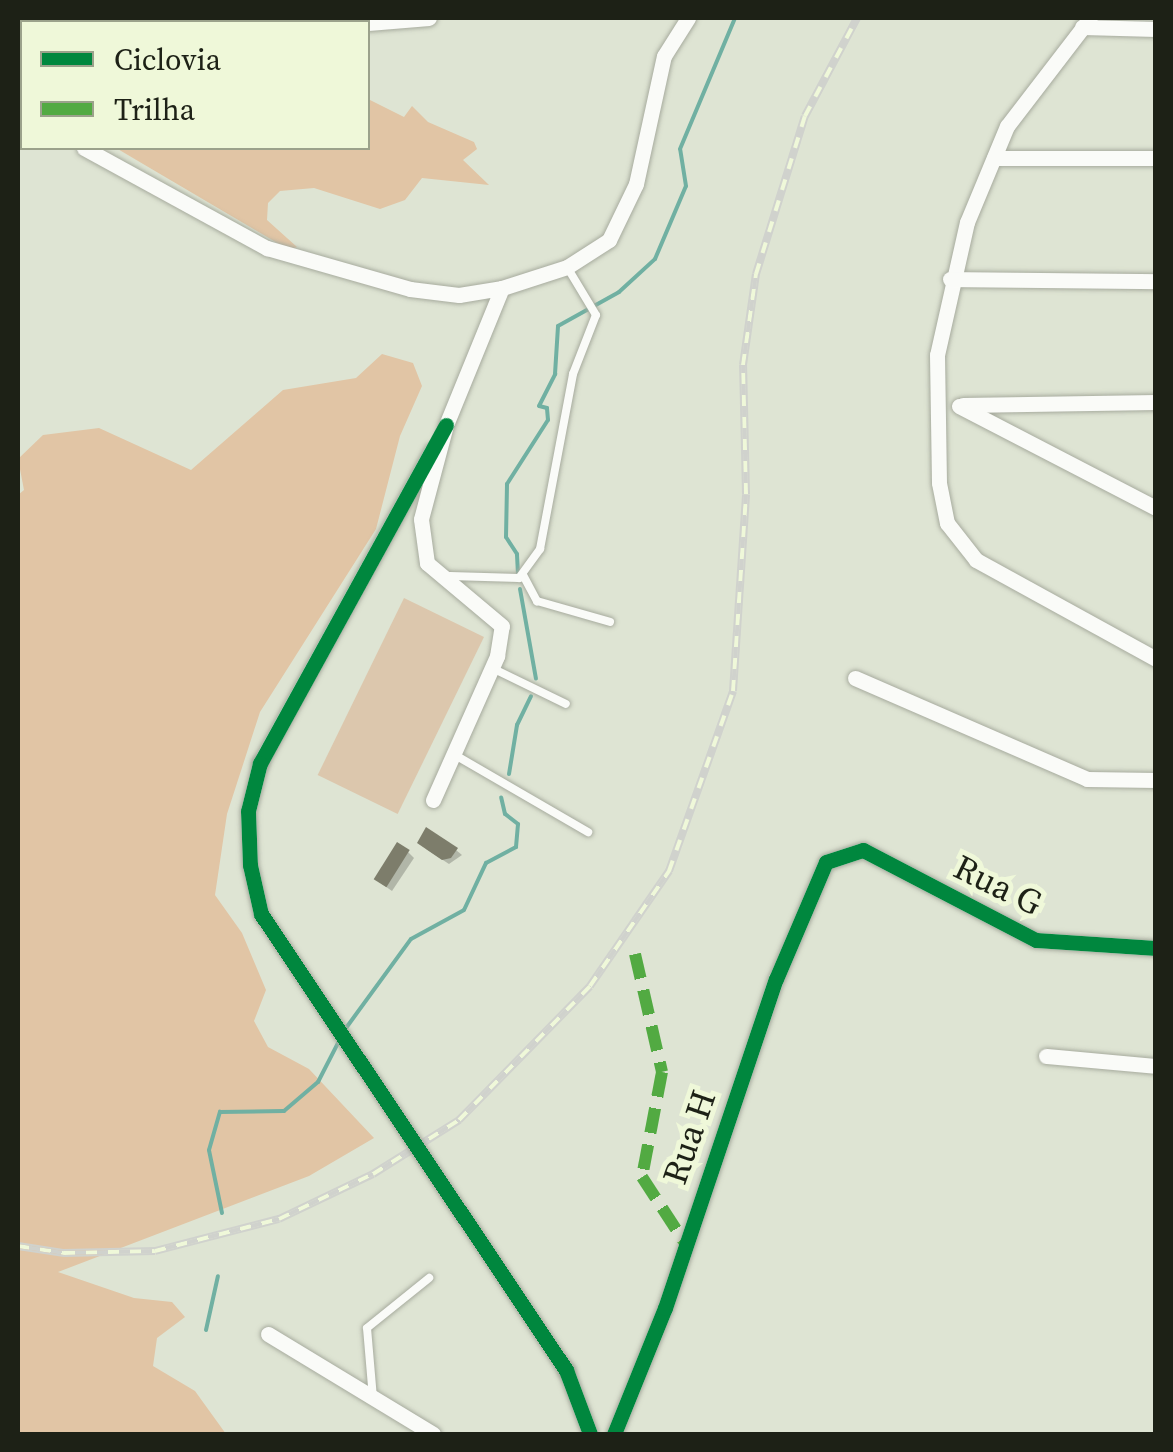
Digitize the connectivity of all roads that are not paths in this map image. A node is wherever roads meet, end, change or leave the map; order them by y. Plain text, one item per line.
1 (429, 18) edge
2 (688, 18) edge
3 (370, 22) edge
4 (1086, 22) edge
5 (1156, 29) edge
6 (88, 150) edge
7 (994, 158) junction
8 (1156, 158) edge
9 (567, 267) junction
10 (950, 279) junction
11 (1156, 280) edge
12 (502, 288) junction
13 (935, 400) junction
14 (1156, 402) edge
15 (958, 406) junction
16 (446, 425) junction
17 (1156, 508) edge
18 (523, 575) junction
19 (440, 576) junction
20 (610, 622) dead end
21 (1156, 659) edge
22 (492, 668) junction
23 (854, 678) dead end
24 (566, 704) dead end
25 (455, 754) junction
26 (1156, 780) edge
27 (433, 800) dead end
28 (588, 832) dead end
29 (826, 862) joint
30 (1156, 948) edge
31 (1046, 1056) dead end
32 (1156, 1066) edge
33 (430, 1278) dead end
34 (268, 1334) dead end
35 (373, 1398) junction
36 (433, 1434) edge
37 (590, 1434) edge
38 (614, 1434) edge

1 - 3 street
2 - 9 street
4 - 5 street
4 - 7 street
6 - 12 street
7 - 8 street
7 - 10 street
9 - 12 street
9 - 18 lane
10 - 11 street
10 - 13 street
12 - 16 street
13 - 15 street
13 - 21 street
14 - 15 street
15 - 17 street
16 - 19 street
16 - 37 street, bridge
18 - 19 lane
18 - 20 lane
19 - 22 street
22 - 24 lane
22 - 25 street
23 - 26 street
25 - 27 street
25 - 28 lane
29 - 30 street, Rua G
29 - 38 street, Rua H
31 - 32 street
33 - 35 lane
34 - 35 street
35 - 36 street

